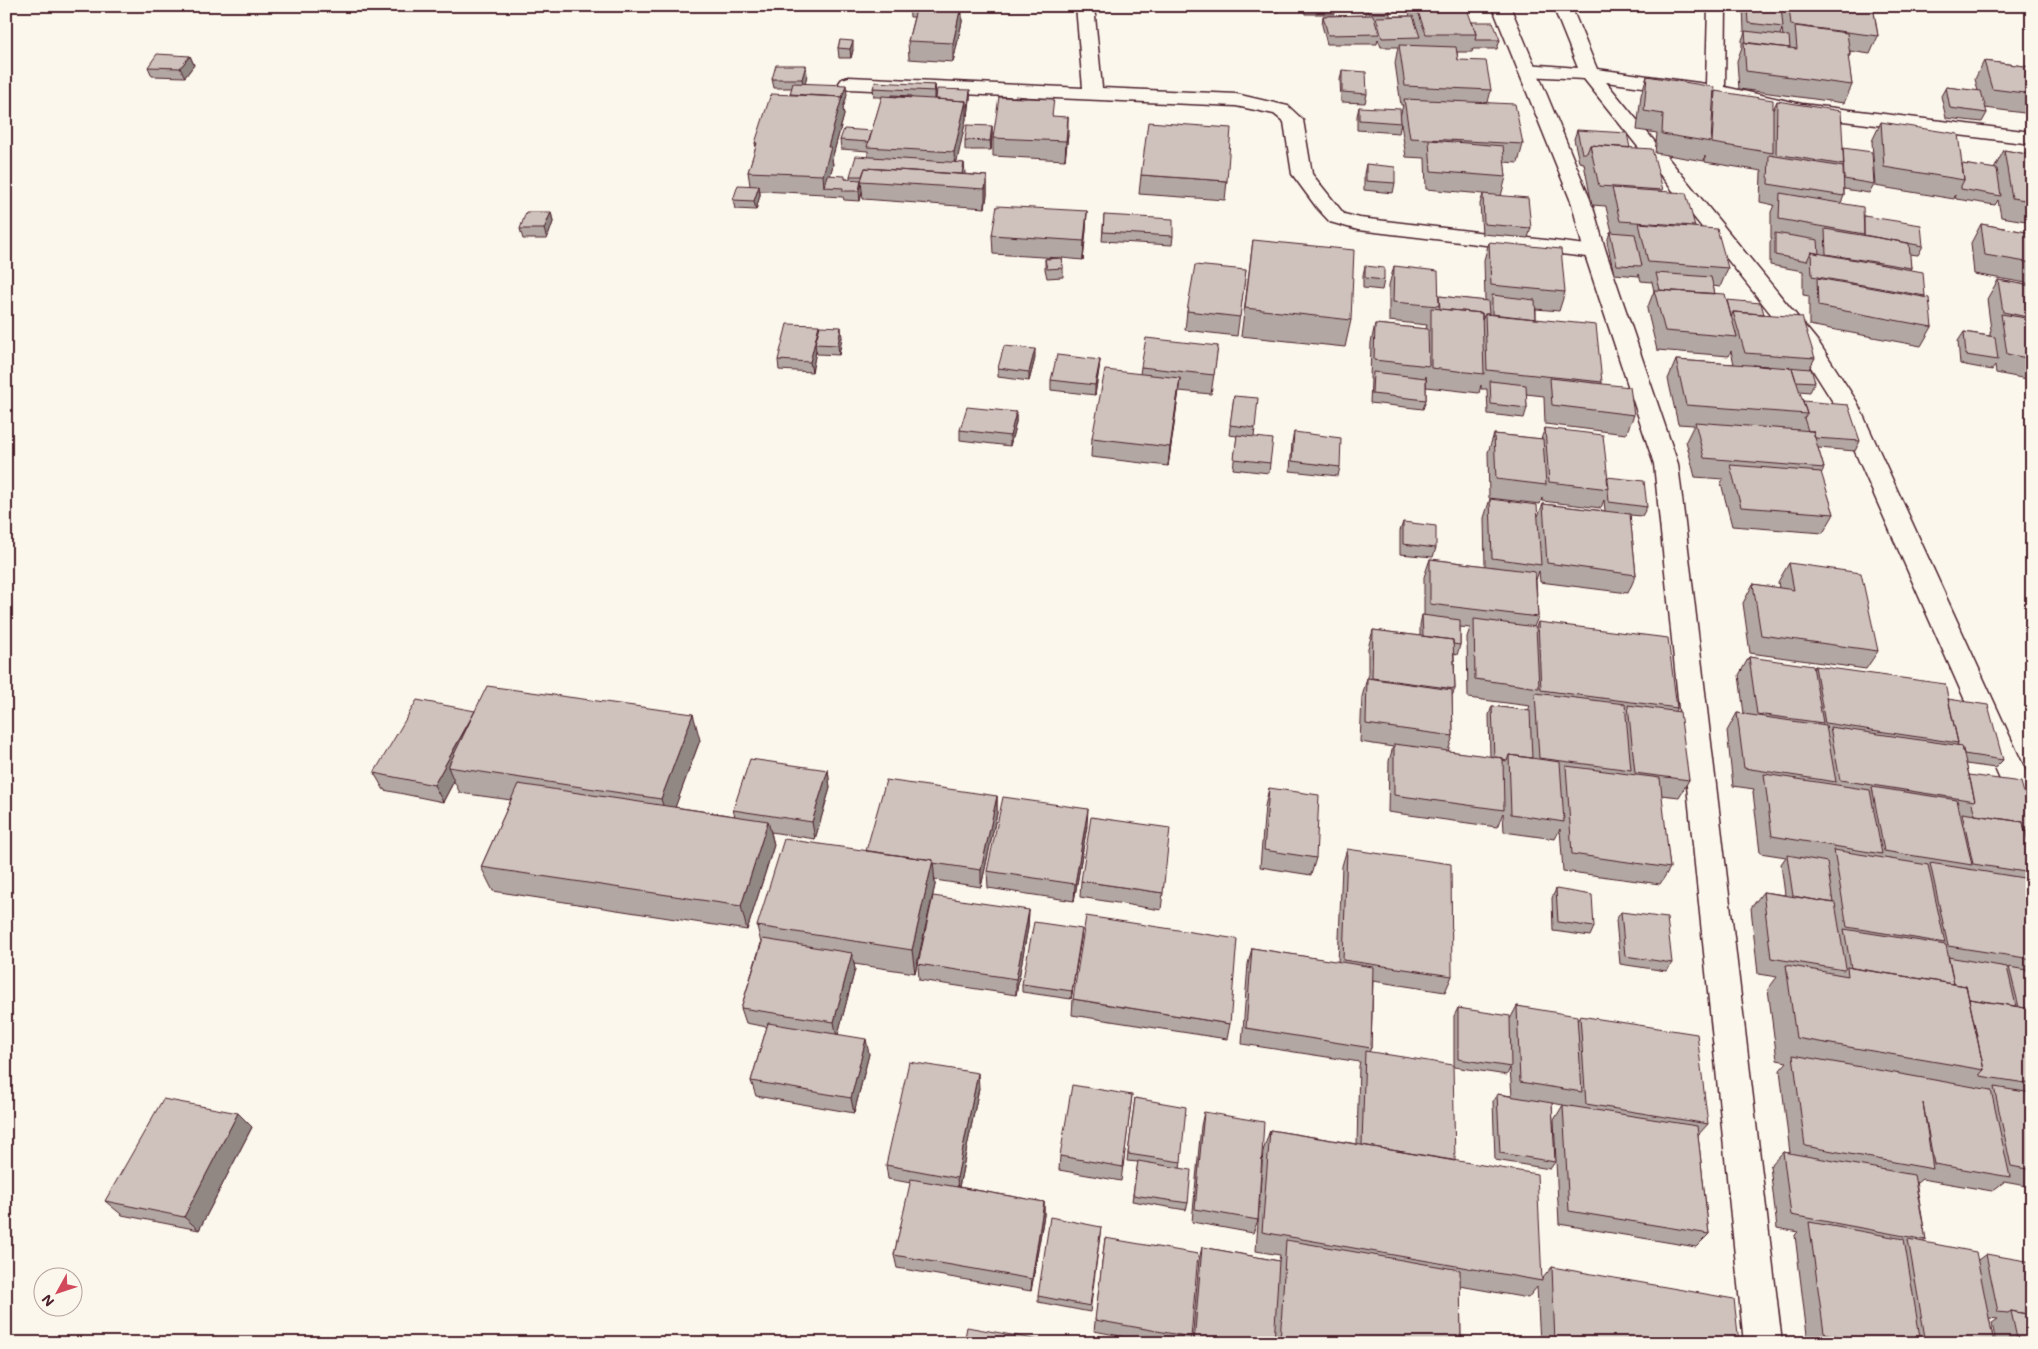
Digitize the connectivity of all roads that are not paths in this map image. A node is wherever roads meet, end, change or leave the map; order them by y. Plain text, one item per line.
1 (1086, 6) edge
2 (1501, 6) edge
3 (1562, 6) edge
4 (1718, 6) edge
5 (1527, 70) junction
6 (1590, 74) junction
7 (849, 83) dead end
8 (1715, 91) junction
9 (1092, 94) junction
10 (2032, 138) edge
11 (1595, 252) junction
12 (2032, 818) edge
13 (1763, 1343) edge

1 - 9 street
2 - 5 street
3 - 6 street
4 - 8 street
5 - 6 street
5 - 11 street
6 - 8 street
6 - 12 street
7 - 9 street
8 - 10 street
9 - 11 street
11 - 13 street

